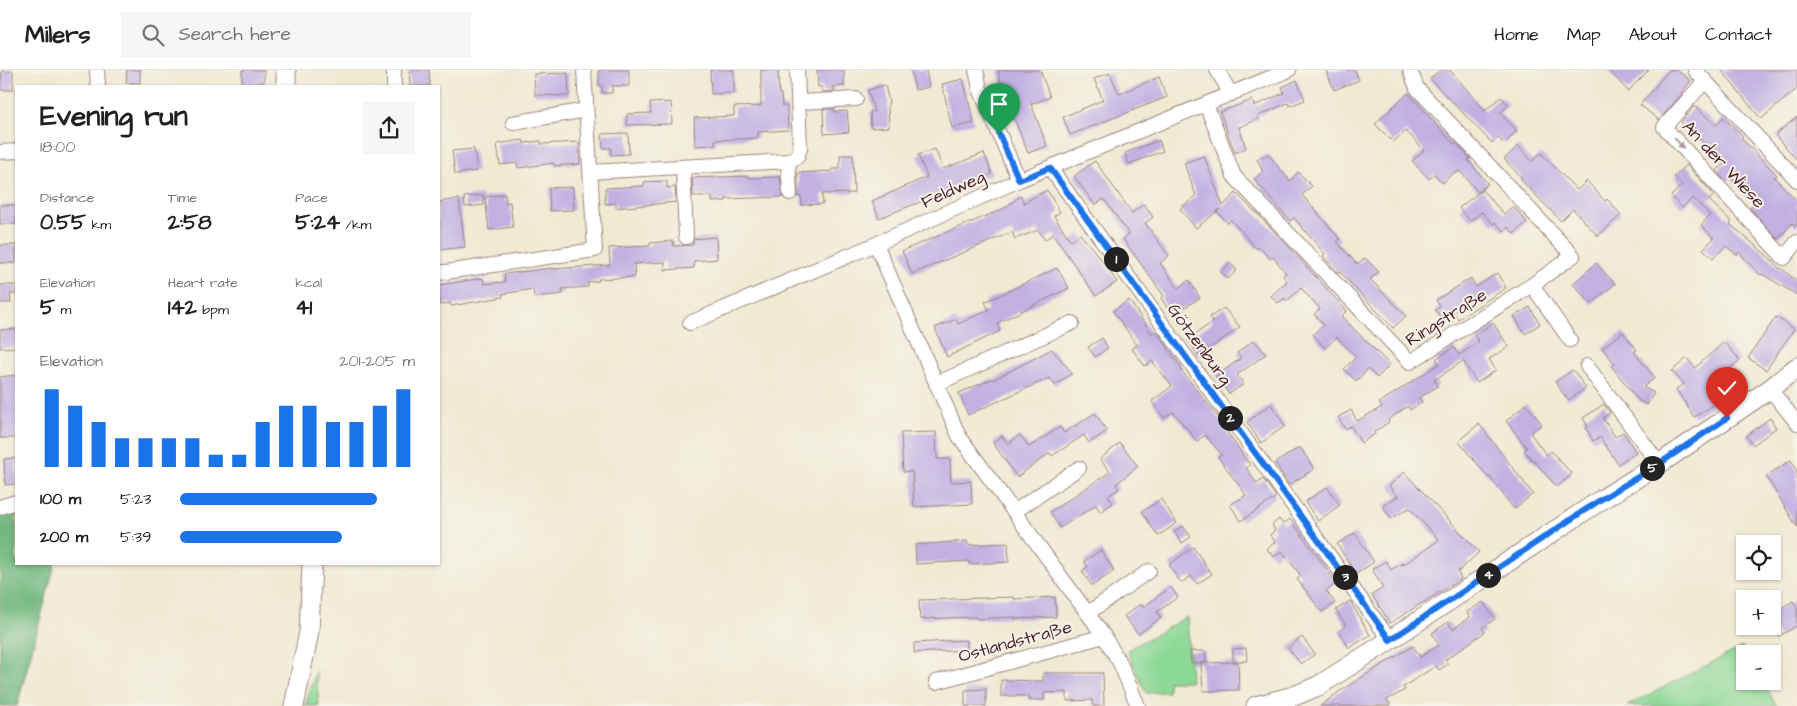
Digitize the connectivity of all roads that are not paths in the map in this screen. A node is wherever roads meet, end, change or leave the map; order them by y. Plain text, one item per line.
1 (97, 70) edge
2 (286, 70) edge
3 (394, 70) edge
4 (584, 70) edge
5 (797, 70) edge
6 (976, 70) edge
7 (1218, 70) edge
8 (1288, 70) edge
9 (1410, 70) edge
10 (1695, 70) edge
11 (1706, 81) junction
12 (98, 85) edge
13 (286, 85) edge
14 (394, 85) edge
15 (1231, 94) junction
16 (856, 99) dead end
17 (799, 102) junction
18 (1206, 104) junction
19 (586, 110) junction
20 (513, 123) dead end
21 (15, 151) edge
22 (0, 152) edge
23 (788, 161) junction
24 (683, 167) junction
25 (1050, 168) junction
26 (590, 172) junction
27 (1019, 180) junction
28 (1797, 180) edge
29 (790, 193) dead end
30 (686, 237) dead end
31 (1797, 242) edge
32 (876, 244) junction
33 (440, 273) edge
34 (1532, 285) junction
35 (690, 323) dead end
36 (1072, 323) dead end
37 (1570, 340) dead end
38 (1587, 366) dead end
39 (1797, 368) edge
40 (936, 384) junction
41 (1770, 389) junction
42 (1797, 423) edge
43 (1659, 464) junction
44 (1079, 468) dead end
45 (15, 502) edge
46 (0, 507) edge
47 (1014, 512) junction
48 (312, 565) edge
49 (1148, 570) dead end
50 (1088, 614) junction
51 (1104, 636) junction
52 (1390, 640) junction
53 (936, 682) dead end
54 (294, 706) edge
55 (1138, 706) edge
56 (1256, 706) edge

1 - 12 street
2 - 13 street
3 - 14 street
4 - 19 street
5 - 17 street
6 - 27 street
7 - 15 street
8 - 15 street, Feldweg
9 - 34 street, Ringstraße
10 - 11 street
11 - 28 street
11 -> 31 street, An der Wiese
15 - 18 street, Feldweg
16 - 17 street
17 - 23 street
18 - 25 street, Feldweg
18 - 34 street, Ringstraße
19 - 20 street
19 - 26 street
21 - 22 street
23 - 24 street
23 - 29 street
24 - 26 street
24 - 30 street
25 - 27 street, Feldweg
25 - 52 street, Götzenburg
26 - 33 street
27 - 32 street, Feldweg
32 - 35 street, Feldweg
32 - 40 street, Ostlandstraße
34 - 37 street
36 - 40 street
38 - 43 street
39 - 41 street
40 - 47 street, Ostlandstraße
41 - 42 street
41 - 43 street
43 - 52 street
44 - 47 street
45 - 46 street
47 - 50 street, Ostlandstraße
48 - 54 street
49 - 50 street, Ostlandstraße
50 - 51 street, Ostlandstraße
51 - 53 street, Ostlandstraße
51 - 55 street, Ostlandstraße
52 - 56 street

